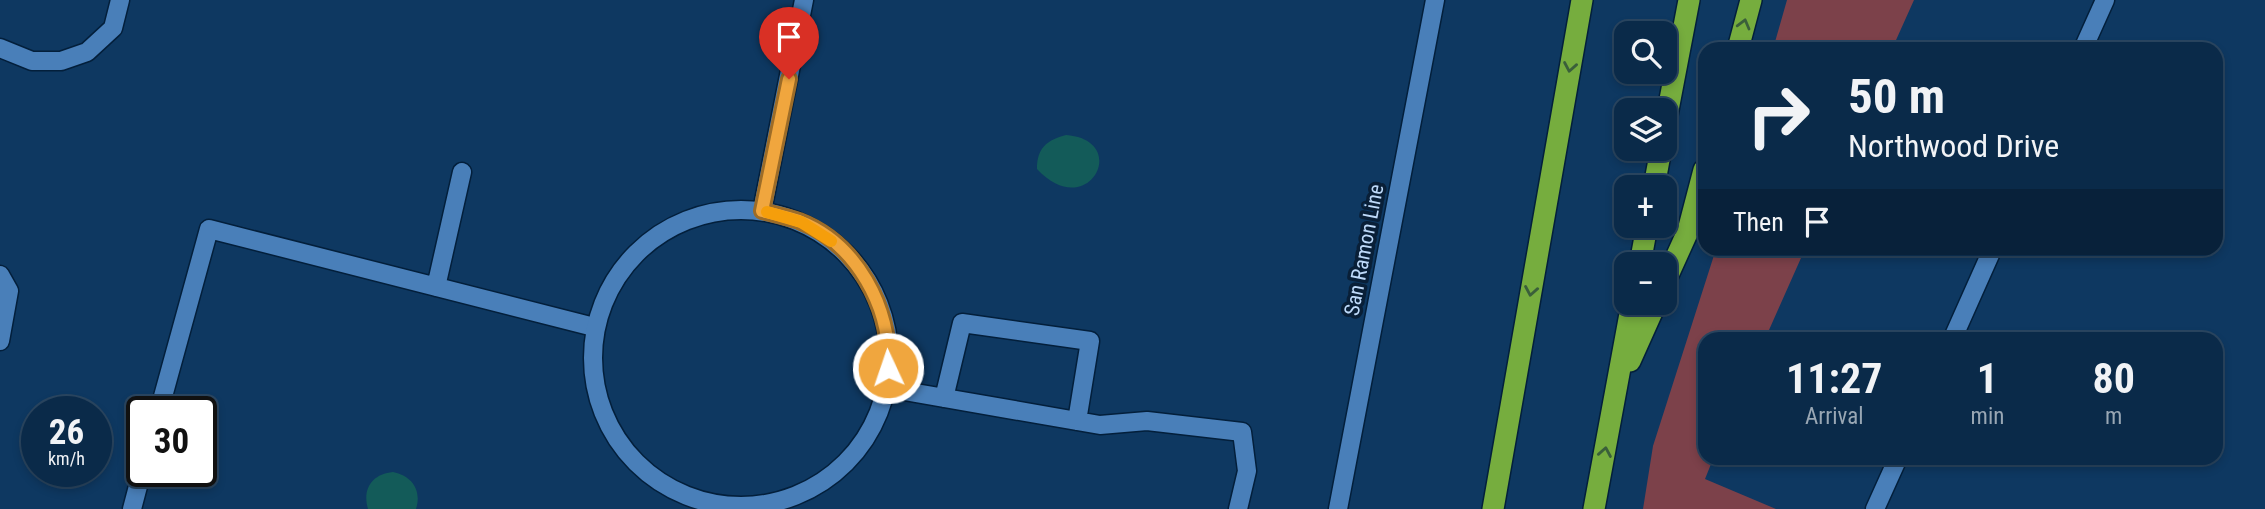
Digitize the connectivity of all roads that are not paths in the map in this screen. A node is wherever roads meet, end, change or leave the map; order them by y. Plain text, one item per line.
1 (120, 0) edge
2 (804, 0) edge
3 (1435, 0) edge
4 (1581, 0) edge
5 (1689, 0) edge
6 (1751, 0) edge
7 (2105, 0) edge
8 (1740, 42) edge
9 (2086, 42) edge
10 (0, 48) edge
11 (1670, 98) edge
12 (462, 172) dead end
13 (1698, 193) edge
14 (762, 211) junction
15 (1677, 255) edge
16 (1989, 256) edge
17 (0, 275) edge
18 (436, 287) junction
19 (1630, 315) edge
20 (1651, 315) edge
21 (594, 327) junction
22 (1956, 332) edge
23 (0, 341) edge
24 (887, 388) junction
25 (1615, 395) junction
26 (163, 396) edge
27 (944, 398) junction
28 (1077, 421) junction
29 (1895, 465) edge
30 (138, 487) edge
31 (706, 506) edge
32 (732, 508) edge
33 (132, 509) edge
34 (1238, 509) edge
35 (1338, 509) edge
36 (1493, 509) edge
37 (1594, 509) edge
38 (1875, 509) edge

1 - 10 street
2 - 14 street
3 - 35 street, San Ramon Line
4 -> 36 highway
5 - 11 highway
8 -> 6 highway
7 - 9 street
12 - 18 street
13 - 15 highway
14 - 21 street
14 - 24 street
16 - 22 street
17 - 23 street
18 - 21 street
18 - 26 street
19 - 25 highway
20 - 25 highway
21 - 31 street
24 - 27 street
24 - 32 street
37 -> 25 highway
27 - 28 street
27 - 28 street
28 - 34 street
29 - 38 street
30 - 33 street
31 - 32 street

